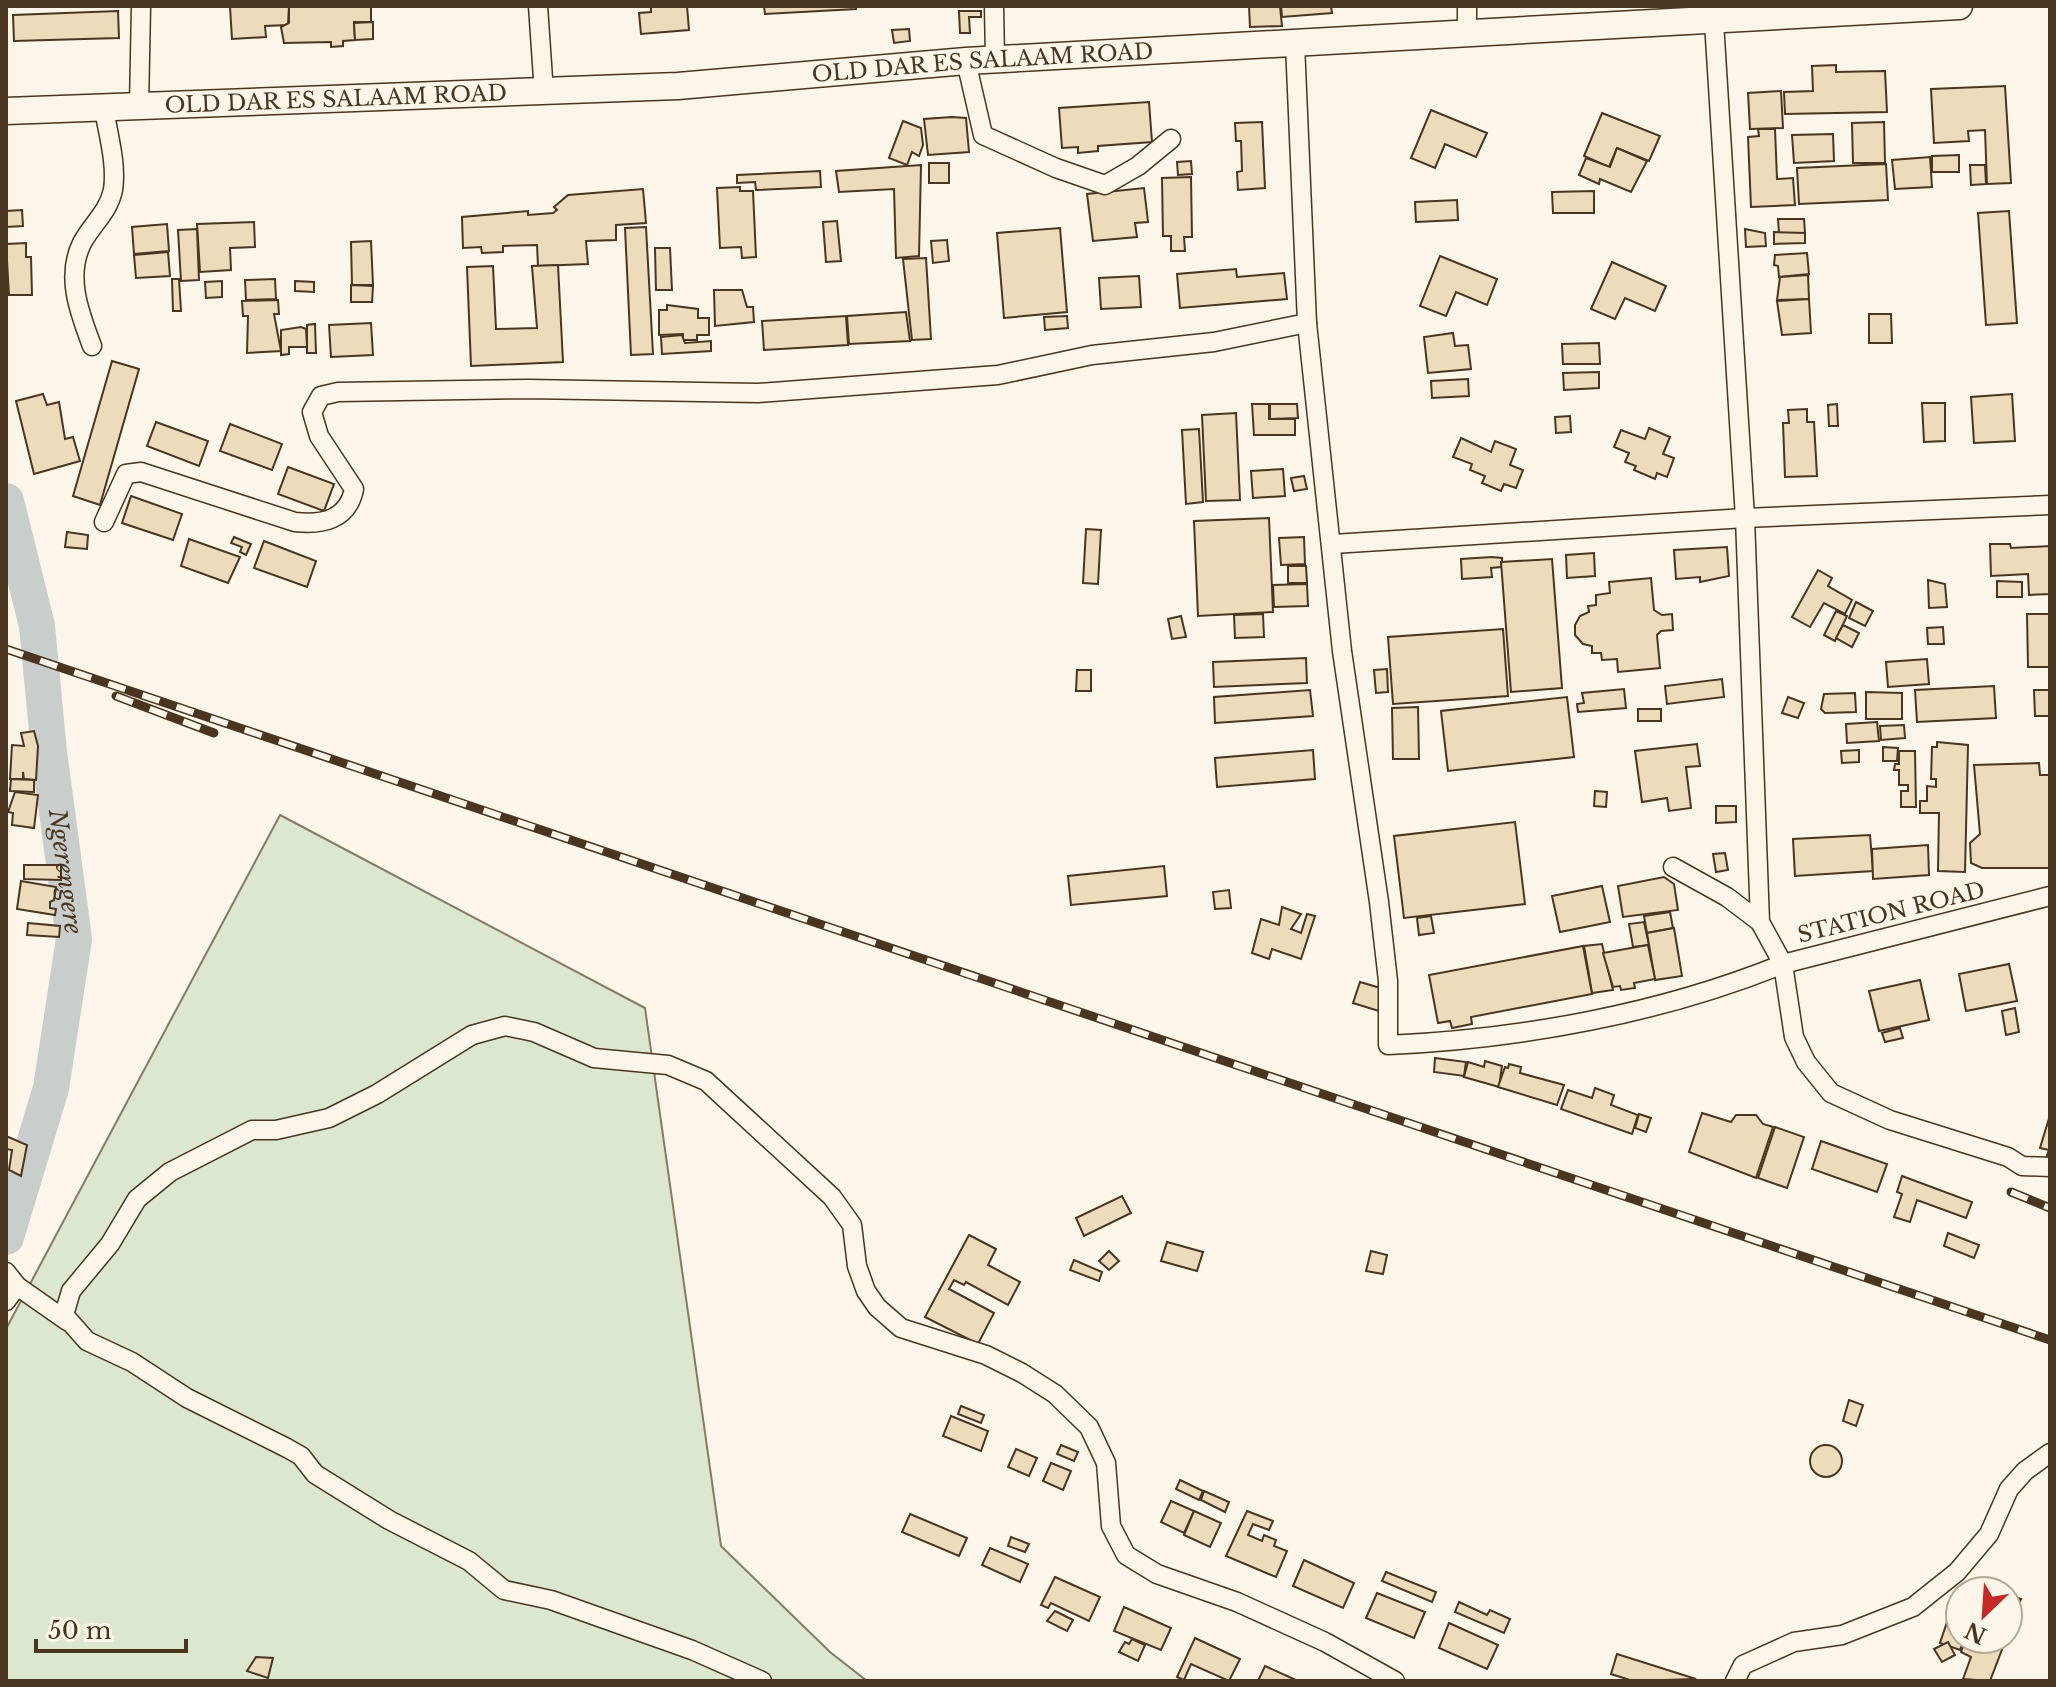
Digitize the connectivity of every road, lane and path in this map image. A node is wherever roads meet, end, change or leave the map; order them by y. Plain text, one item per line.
1 (141, 6) edge
2 (538, 6) edge
3 (994, 6) edge
4 (1467, 6) edge
5 (1959, 6) edge
6 (1714, 22) junction
7 (1467, 34) junction
8 (1295, 44) junction
9 (995, 60) junction
10 (966, 61) junction
11 (544, 93) junction
12 (139, 107) junction
13 (104, 109) junction
14 (6, 111) edge
15 (1171, 139) dead end
16 (1307, 323) junction
17 (92, 346) dead end
18 (2050, 505) edge
19 (1745, 518) junction
20 (104, 522) dead end
21 (1333, 544) junction
22 (1673, 867) dead end
23 (2050, 896) edge
24 (1760, 922) junction
25 (1783, 964) junction
26 (2050, 1167) edge
27 (10, 1286) edge
28 (67, 1321) junction
29 (2050, 1453) edge
30 (762, 1681) edge
31 (1395, 1681) edge
32 (1735, 1681) edge

1 - 12 street
2 - 11 street
3 - 9 street
4 - 7 street
5 - 6 main road, OLD DAR ES SALAAM ROAD
6 - 7 main road, OLD DAR ES SALAAM ROAD
6 - 19 street
7 - 8 main road, OLD DAR ES SALAAM ROAD
8 - 9 main road, OLD DAR ES SALAAM ROAD
8 - 16 street
9 - 10 main road, OLD DAR ES SALAAM ROAD
10 - 11 main road, OLD DAR ES SALAAM ROAD
10 - 15 street
11 - 12 main road, OLD DAR ES SALAAM ROAD
12 - 13 main road, OLD DAR ES SALAAM ROAD
13 - 14 main road, OLD DAR ES SALAAM ROAD
13 - 17 street
16 - 20 street
16 - 21 street
18 - 19 street
19 - 21 street
19 - 24 street
21 - 25 street, STATION ROAD
22 - 24 street
23 - 25 street, STATION ROAD
24 - 25 street
25 - 26 street
27 - 28 street
28 - 30 street
28 - 31 street
29 - 32 street

